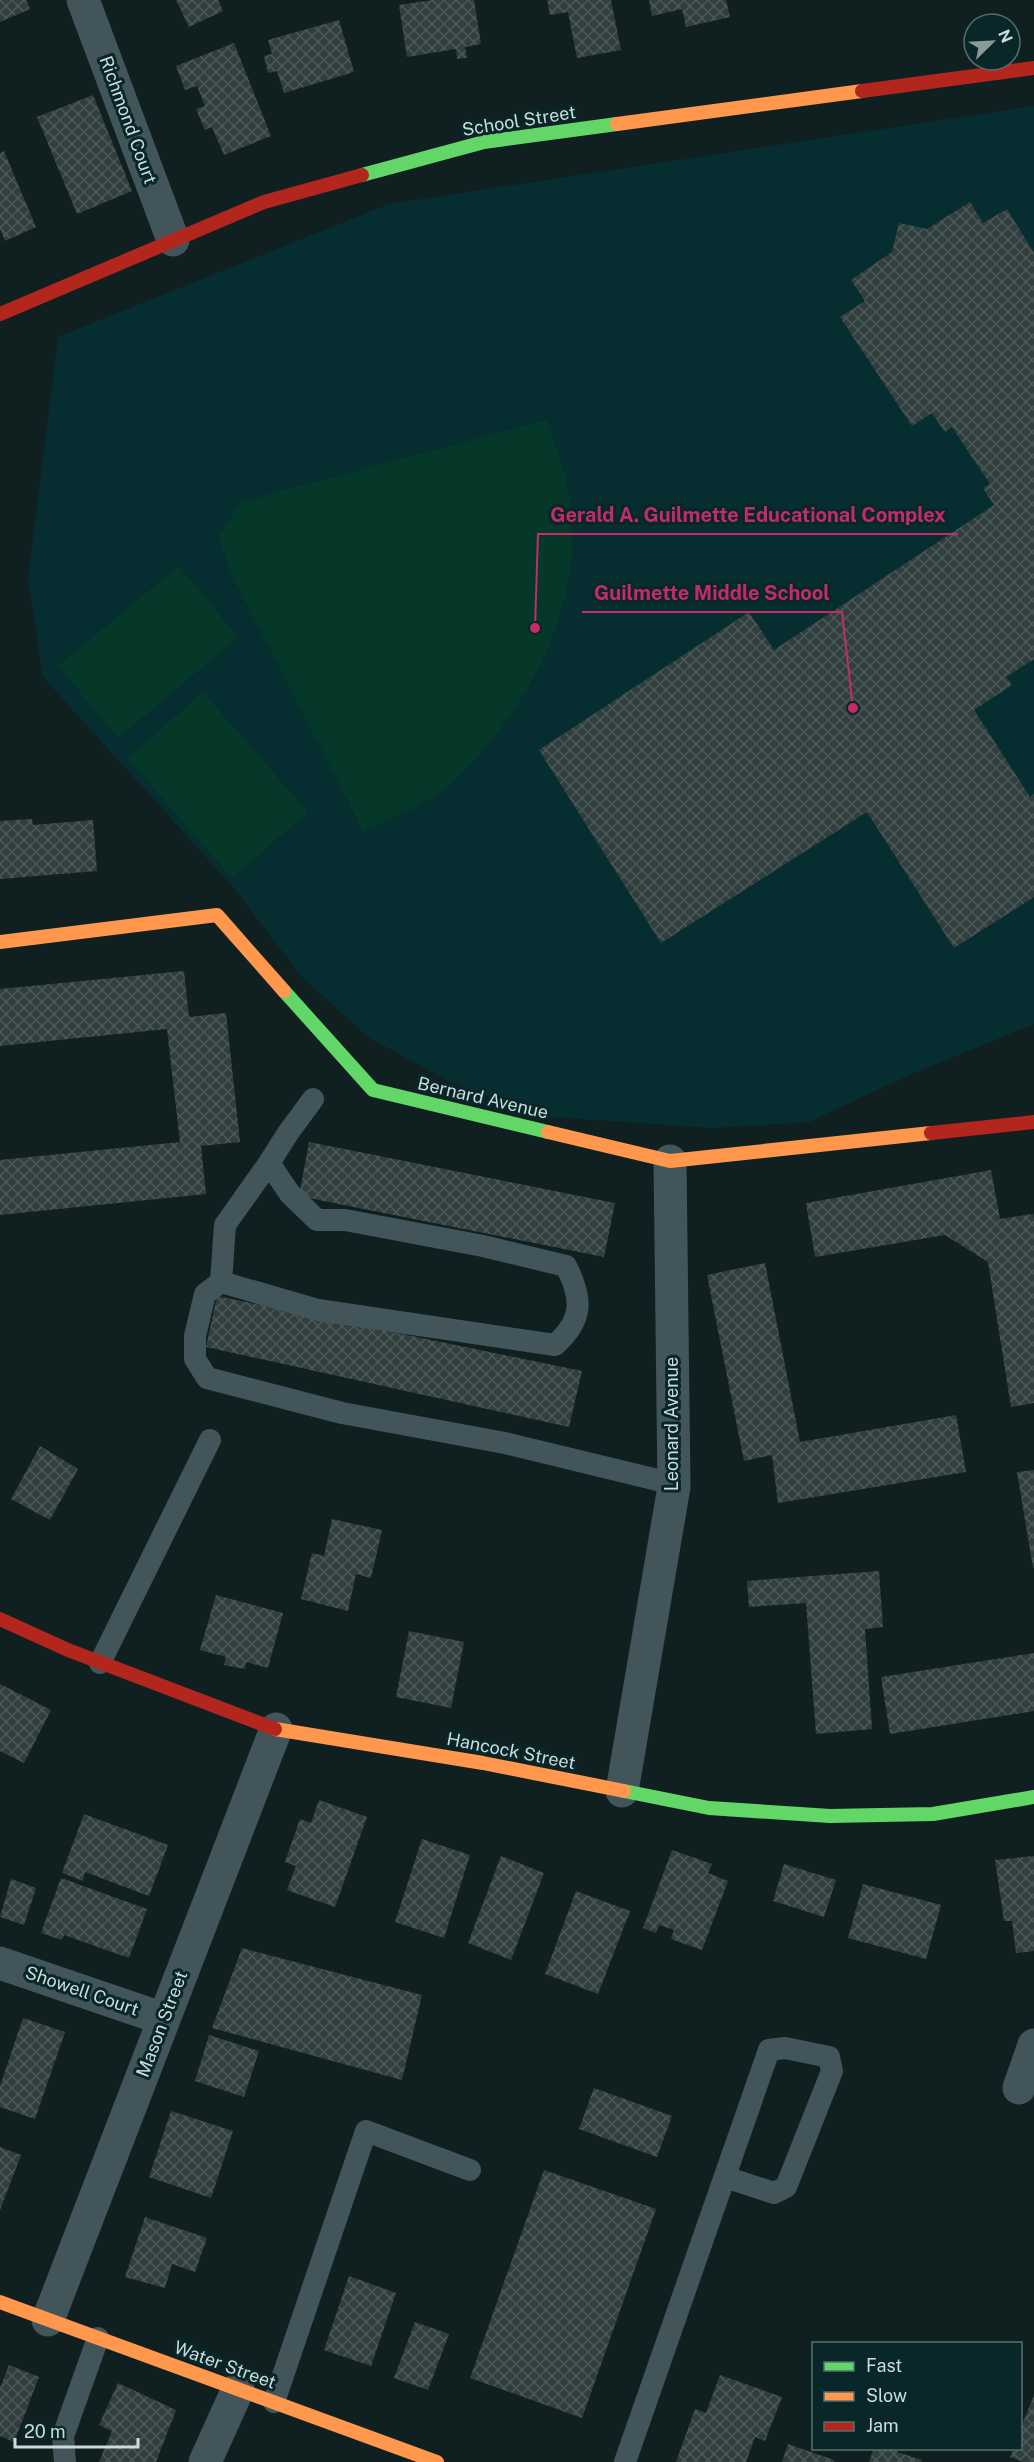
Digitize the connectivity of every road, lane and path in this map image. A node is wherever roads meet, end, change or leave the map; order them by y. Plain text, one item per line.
1 (83, 0) edge
2 (1034, 68) edge
3 (172, 240) junction
4 (0, 314) edge
5 (0, 942) edge
6 (314, 1099) dead end
7 (1034, 1122) edge
8 (670, 1161) junction
9 (269, 1163) junction
10 (221, 1282) junction
11 (210, 1440) dead end
12 (674, 1484) junction
13 (0, 1619) edge
14 (100, 1663) junction
15 (276, 1729) junction
16 (622, 1791) junction
17 (1034, 1797) edge
18 (0, 1963) edge
19 (165, 2019) junction
20 (1034, 2045) edge
21 (1019, 2088) dead end
22 (470, 2170) dead end
23 (725, 2177) junction
24 (0, 2302) edge
25 (48, 2319) junction
26 (98, 2338) junction
27 (238, 2389) junction
28 (274, 2402) junction
29 (65, 2462) edge
30 (205, 2462) edge
31 (437, 2462) edge
32 (625, 2462) edge

1 - 3 street, Richmond Court
2 - 3 street, School Street
3 - 4 street, School Street
5 - 8 street, Bernard Avenue
6 - 9 lane
7 - 8 street, Bernard Avenue
8 - 12 street, Leonard Avenue
9 - 10 lane
9 - 10 lane
10 - 12 lane
11 - 14 lane
12 - 16 street, Leonard Avenue
13 - 14 street, Hancock Street
14 - 15 street, Hancock Street
15 - 16 street, Hancock Street
15 - 19 street, Mason Street
16 - 17 street, Hancock Street
18 - 19 street, Showell Court
19 - 25 street, Mason Street
20 - 21 street
22 - 28 lane
23 - 23 lane
23 - 32 lane
24 - 25 street, Water Street
25 - 26 street, Water Street
26 - 27 street, Water Street
26 - 29 lane
27 - 28 street, Water Street
27 - 30 street
28 - 31 street, Water Street

